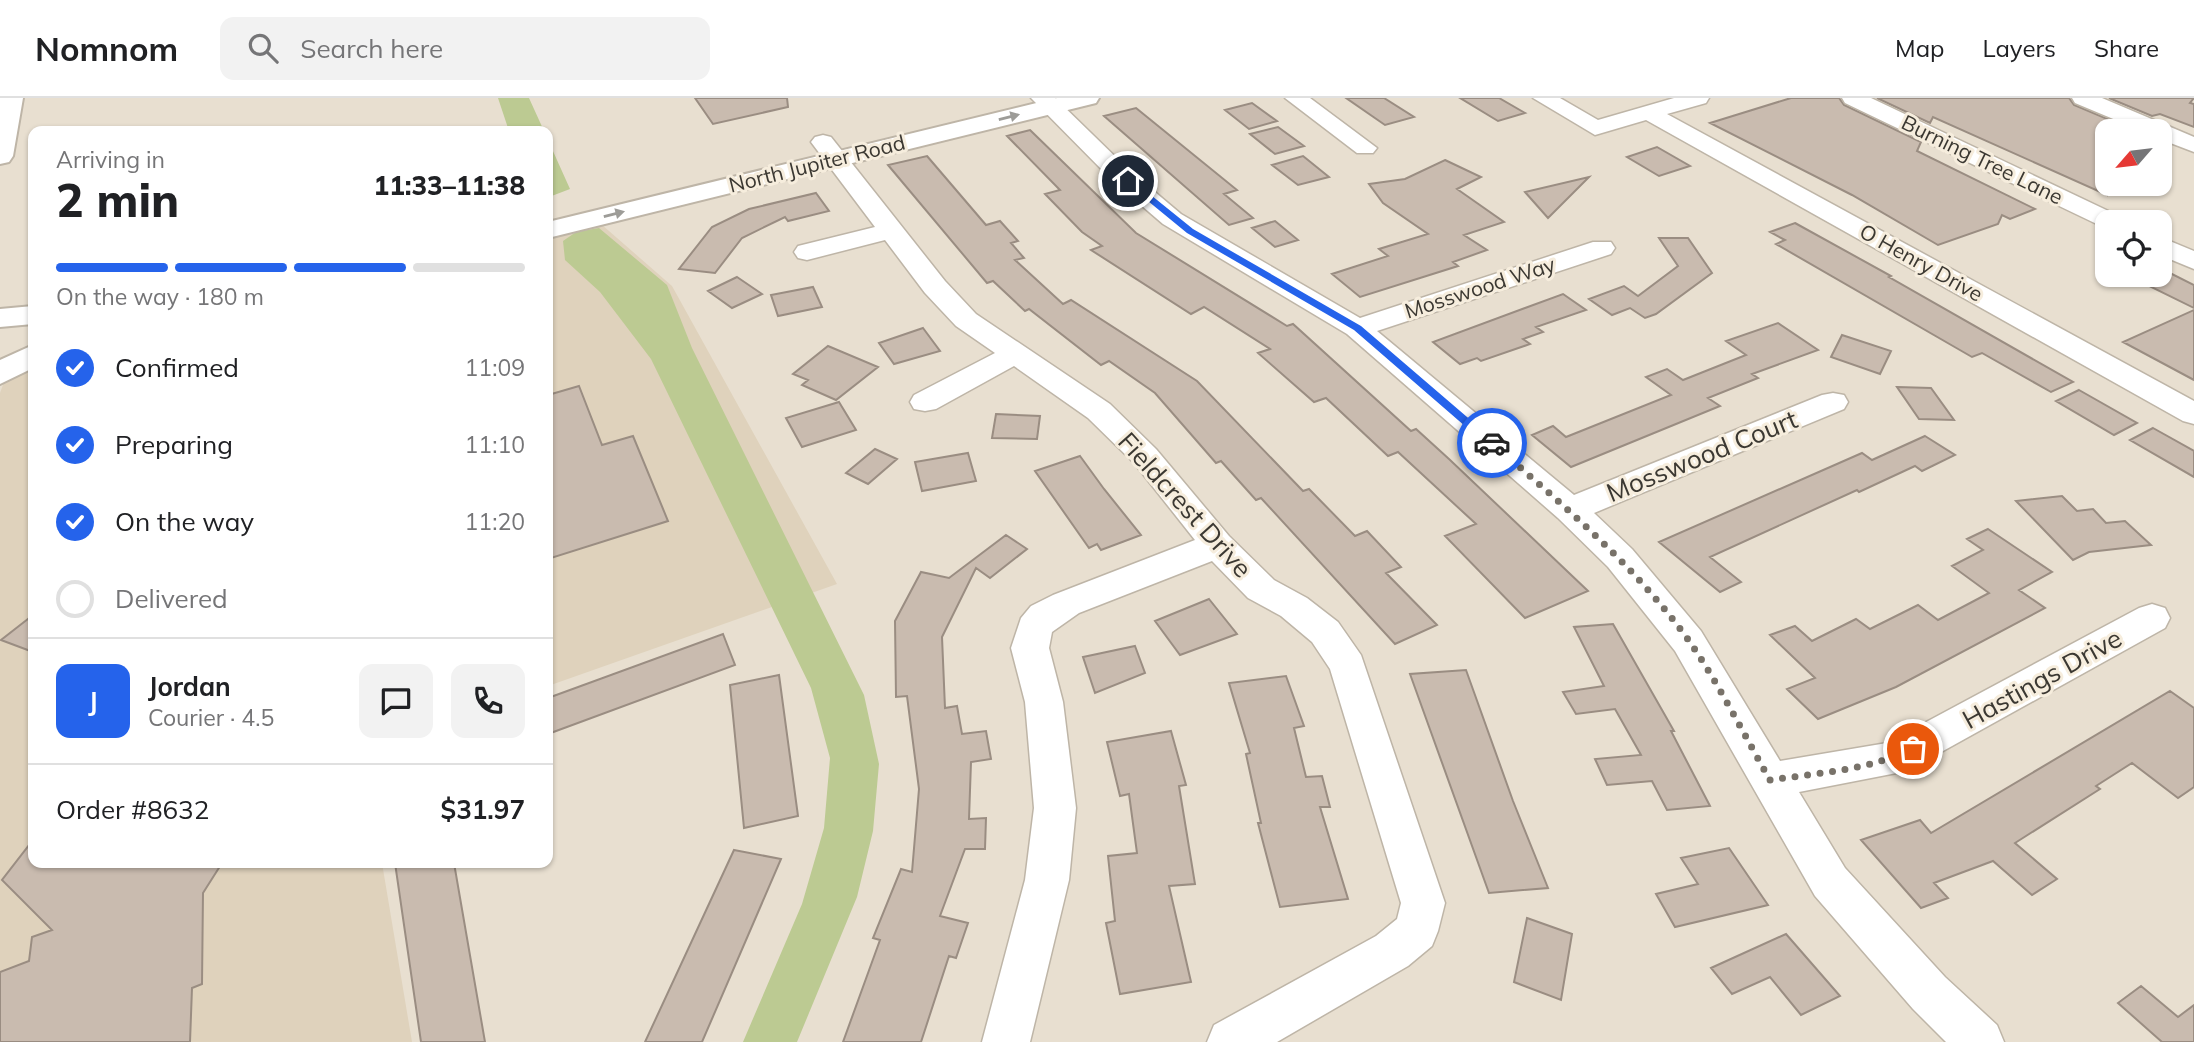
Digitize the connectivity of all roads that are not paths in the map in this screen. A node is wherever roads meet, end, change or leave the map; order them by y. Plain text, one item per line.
1 (10, 98) edge
2 (1008, 98) edge
3 (1087, 98) edge
4 (1296, 98) edge
5 (1544, 98) edge
6 (1698, 98) edge
7 (1853, 98) edge
8 (2083, 98) edge
9 (1047, 102) edge
10 (1647, 113) junction
11 (2194, 145) edge
12 (1365, 148) dead end
13 (831, 151) junction
14 (0, 156) edge
15 (553, 207) edge
16 (2095, 214) edge
17 (553, 229) edge
18 (892, 230) junction
19 (1602, 248) dead end
20 (2172, 251) edge
21 (807, 252) dead end
22 (2194, 261) edge
23 (28, 315) edge
24 (0, 318) edge
25 (1357, 328) junction
26 (28, 344) edge
27 (0, 347) edge
28 (1015, 354) junction
29 (28, 358) edge
30 (0, 374) edge
31 (925, 402) dead end
32 (1833, 402) dead end
33 (2194, 414) edge
34 (1570, 510) junction
35 (1217, 545) junction
36 (2152, 618) dead end
37 (1770, 780) junction
38 (1006, 1042) edge
39 (1231, 1042) edge
40 (1980, 1042) edge

1 - 14 main road
2 - 13 main road, North Jupiter Road
3 - 9 main road, North Jupiter Road
4 - 12 street
5 - 10 street
6 - 10 street
7 - 16 street, Burning Tree Lane
8 - 11 street
13 -> 9 main road, North Jupiter Road
9 - 25 street
10 - 33 street, O Henry Drive
13 - 15 main road, North Jupiter Road
17 -> 13 main road, North Jupiter Road
13 - 18 street, Fieldcrest Drive
18 - 21 street
18 - 28 street, Fieldcrest Drive
19 - 25 street, Mosswood Way
20 - 22 street
23 - 24 main road
25 - 34 street
26 - 27 main road
28 - 31 street
28 - 35 street, Fieldcrest Drive
29 - 30 main road
32 - 34 street, Mosswood Court
34 - 37 street
35 - 38 street
35 - 39 street, Fieldcrest Drive
36 - 37 street, Hastings Drive
37 - 40 street

